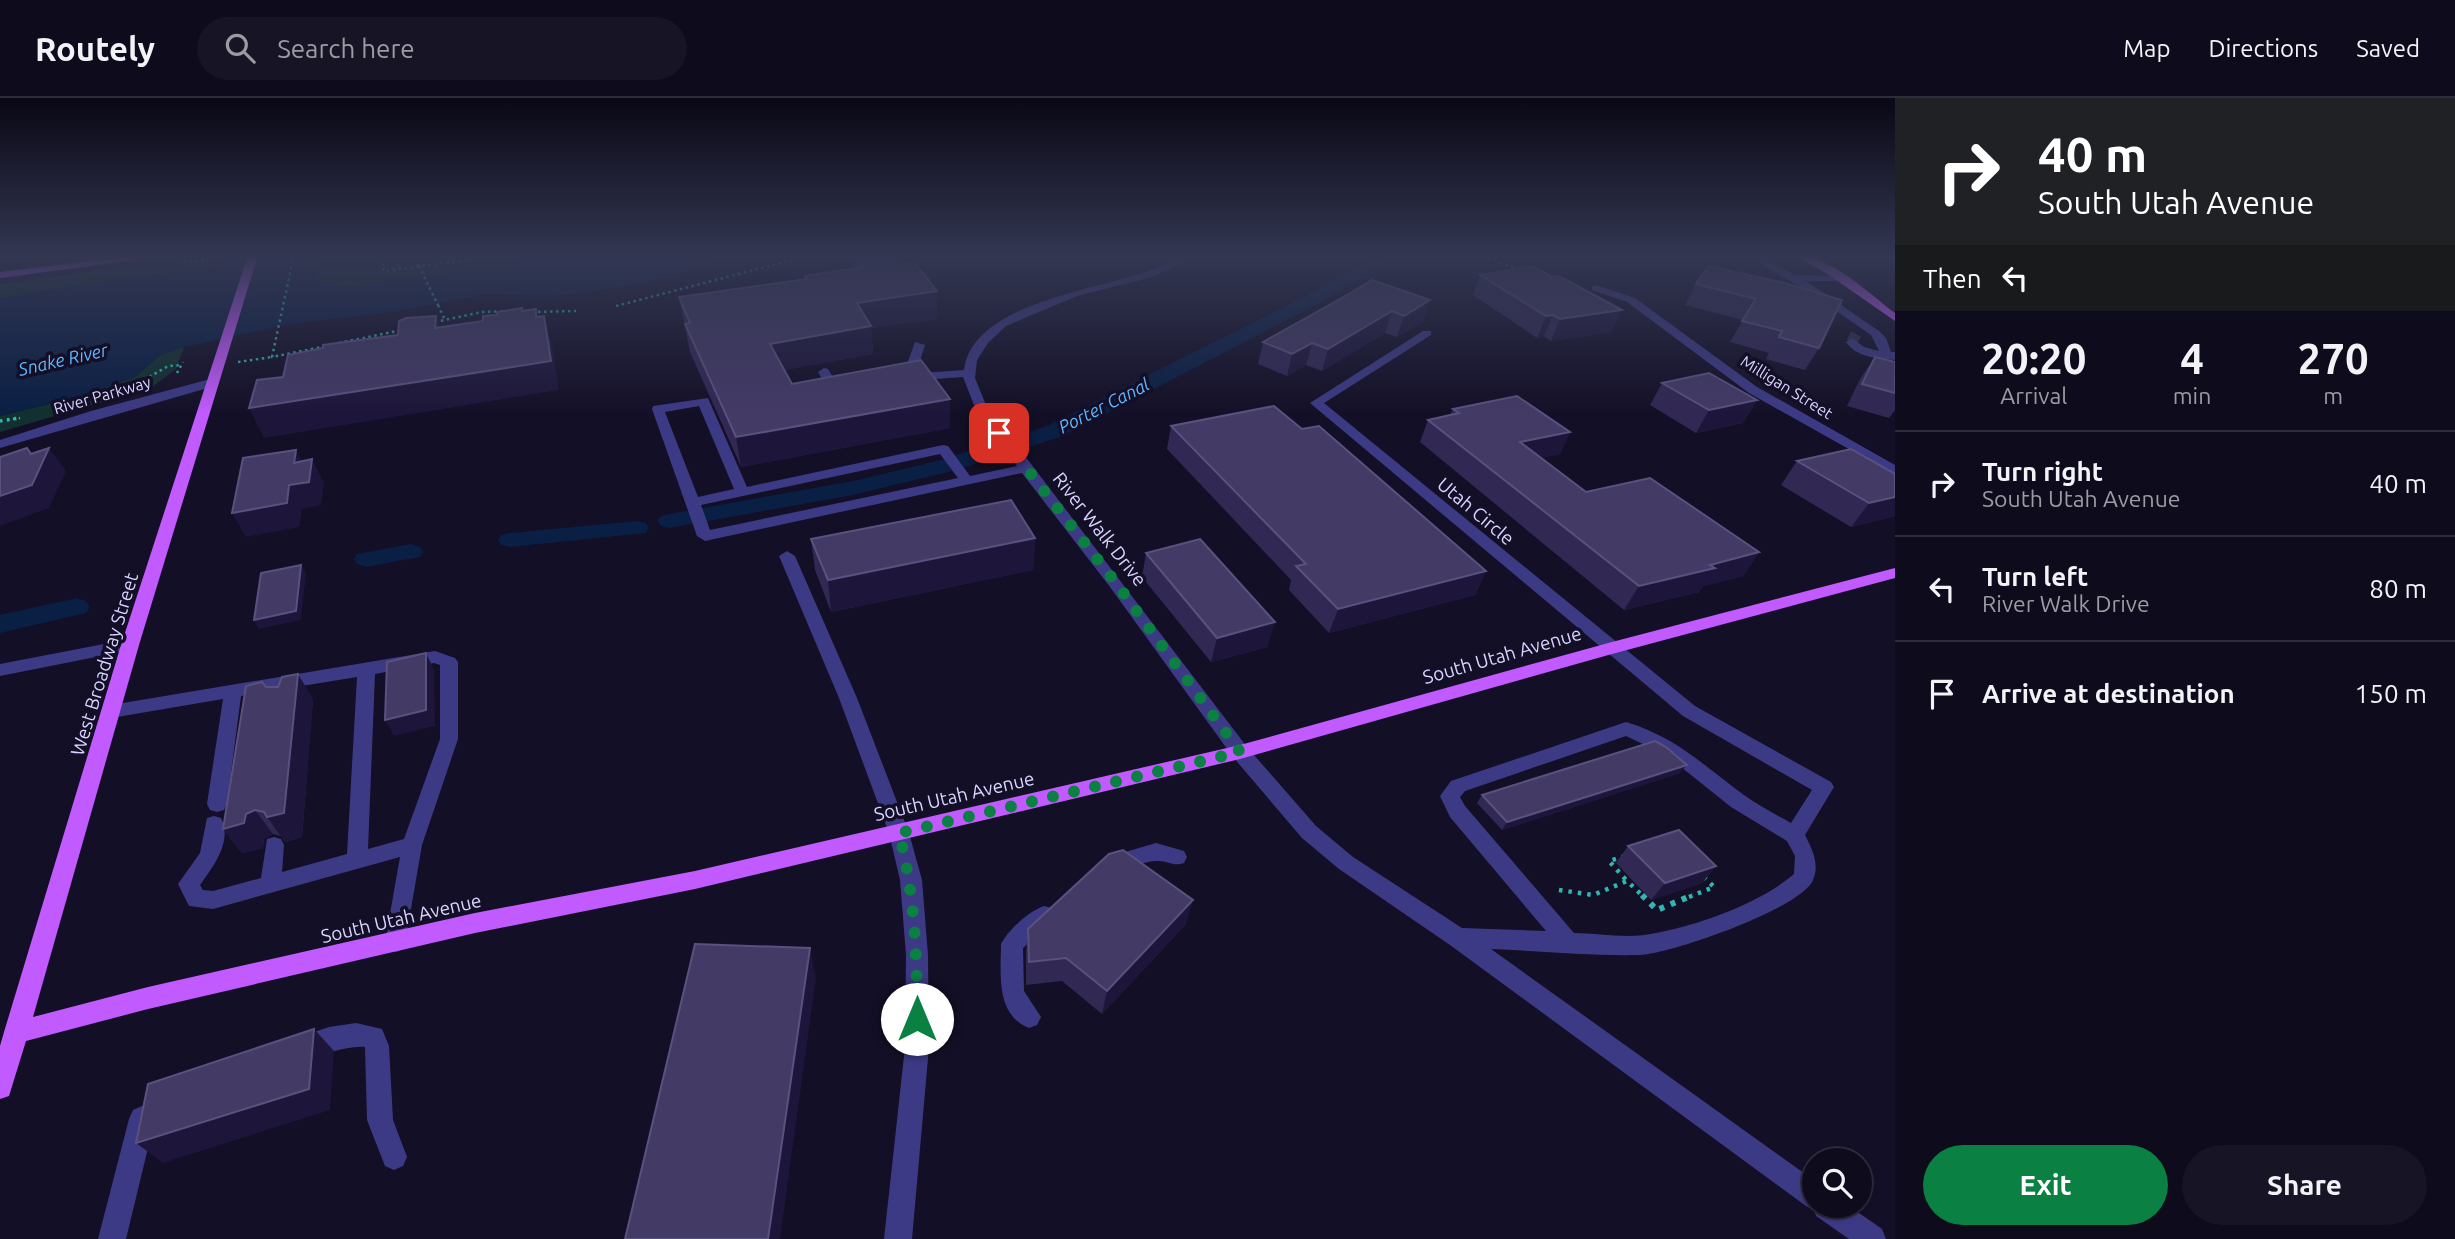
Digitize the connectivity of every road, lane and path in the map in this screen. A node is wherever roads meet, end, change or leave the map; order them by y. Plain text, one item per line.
1 (237, 308) edge
2 (282, 308) edge
3 (439, 308) edge
4 (1039, 308) edge
5 (1642, 308) edge
6 (1829, 308) edge
7 (516, 311) edge
8 (576, 311) dead end
9 (529, 312) edge
10 (444, 320) junction
11 (425, 324) edge
12 (406, 329) edge
13 (1427, 333) dead end
14 (1858, 334) junction
15 (919, 345) dead end
16 (1890, 356) edge
17 (824, 372) dead end
18 (970, 373) junction
19 (214, 382) junction
20 (849, 389) edge
21 (0, 444) edge
22 (1023, 464) junction
23 (1895, 471) edge
24 (966, 480) junction
25 (742, 492) junction
26 (692, 502) junction
27 (787, 556) dead end
28 (1895, 573) edge
29 (130, 645) junction
30 (1612, 648) junction
31 (366, 669) junction
32 (0, 670) edge
33 (290, 680) junction
34 (233, 690) junction
35 (288, 704) edge
36 (111, 711) junction
37 (1240, 752) junction
38 (899, 833) junction
39 (1794, 835) junction
40 (274, 845) dead end
41 (412, 845) junction
42 (1632, 853) edge
43 (1177, 857) dead end
44 (357, 859) junction
45 (1094, 869) edge
46 (1698, 871) edge
47 (1627, 881) junction
48 (271, 884) junction
49 (1559, 890) dead end
50 (1063, 897) edge
51 (1458, 938) junction
52 (396, 942) junction
53 (1568, 942) junction
54 (1029, 1017) dead end
55 (8, 1034) edge
56 (276, 1056) edge
57 (0, 1087) edge
58 (156, 1098) edge
59 (394, 1157) dead end
60 (1802, 1188) edge
61 (1843, 1218) edge
62 (112, 1239) edge
63 (898, 1239) edge
64 (1872, 1239) edge

1 - 19 main road, West Broadway Street
2 - 12 path
3 - 10 path, bridge
4 - 18 street
5 - 23 street, Milligan Street
6 - 14 street
7 - 10 path
8 - 9 path
10 - 11 path
13 - 30 street, Utah Circle
14 - 16 street
14 - 16 street
15 - 18 street
17 - 20 street
18 - 22 street, River Walk Drive
19 - 21 street, River Parkway
19 - 29 main road, West Broadway Street
22 - 24 street
22 - 37 street, River Walk Drive
24 - 25 street
24 - 26 street
25 - 26 street
25 - 26 street
27 - 38 street
28 - 30 main road, South Utah Avenue
29 - 32 street
29 - 36 main road, West Broadway Street
30 - 37 main road, South Utah Avenue
30 - 39 street, Utah Circle
31 - 33 street
31 - 41 street
31 - 44 street
33 - 34 street
33 - 35 street
34 - 36 street
34 - 48 street
36 - 55 main road, West Broadway Street
37 - 38 main road, South Utah Avenue
37 - 51 street, River Walk Drive
38 - 52 main road, South Utah Avenue
38 - 63 street
39 - 53 street
39 - 53 street
40 - 48 street
41 - 44 street
41 - 52 street
42 - 47 path
43 - 45 street
44 - 48 street
46 - 47 path
47 - 49 path
50 - 54 street
51 - 53 street
51 - 60 street, River Walk Drive
52 - 55 main road, South Utah Avenue
55 - 57 main road, West Broadway Street
56 - 59 street
58 - 62 street
61 - 64 street

